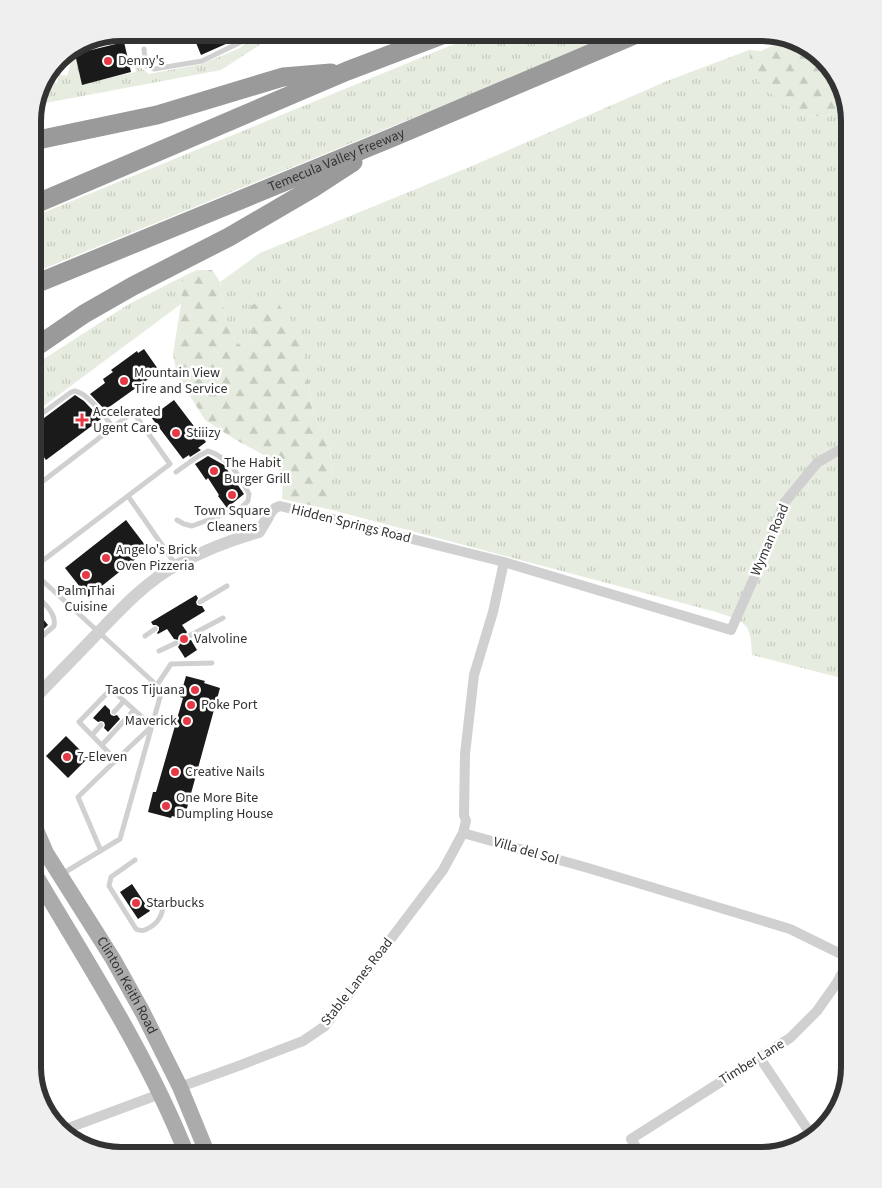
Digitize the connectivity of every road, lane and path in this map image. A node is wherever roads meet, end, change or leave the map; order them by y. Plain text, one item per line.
1 (243, 41) edge
2 (426, 41) edge
3 (620, 41) edge
4 (144, 49) dead end
5 (347, 71) junction
6 (41, 138) edge
7 (390, 138) junction
8 (41, 202) edge
9 (41, 282) edge
10 (41, 344) edge
11 (41, 414) edge
12 (113, 427) junction
13 (841, 449) edge
14 (176, 472) dead end
15 (41, 483) edge
16 (128, 496) junction
17 (268, 517) joint
18 (177, 520) dead end
19 (504, 562) junction
20 (41, 564) edge
21 (176, 565) junction
22 (41, 577) edge
23 (227, 586) dead end
24 (41, 601) edge
25 (200, 602) dead end
26 (224, 618) dead end
27 (155, 629) dead end
28 (731, 630) joint
29 (99, 631) junction
30 (145, 636) dead end
31 (189, 636) dead end
32 (41, 637) edge
33 (176, 643) dead end
34 (159, 651) dead end
35 (212, 663) dead end
36 (157, 685) junction
37 (41, 692) edge
38 (124, 701) junction
39 (134, 710) junction
40 (114, 712) dead end
41 (101, 726) dead end
42 (152, 726) junction
43 (92, 735) junction
44 (102, 745) junction
45 (116, 760) junction
46 (463, 833) junction
47 (41, 842) edge
48 (101, 851) junction
49 (135, 860) dead end
50 (59, 875) junction
51 (41, 886) edge
52 (164, 900) dead end
53 (841, 954) edge
54 (94, 973) junction
55 (841, 975) edge
56 (760, 1058) junction
57 (180, 1087) junction
58 (160, 1094) junction
59 (69, 1128) edge
60 (808, 1131) edge
61 (184, 1147) edge
62 (195, 1147) edge
63 (205, 1147) edge
64 (636, 1147) edge

1 - 4 lane
2 - 5 highway
3 - 7 highway, Temecula Valley Freeway
5 - 6 highway
5 - 8 highway
7 - 9 highway, Temecula Valley Freeway
7 - 10 highway
11 - 12 lane
12 - 15 lane
12 - 16 lane
13 - 28 street, Wyman Road
14 - 18 lane
16 - 20 lane
16 - 21 lane
17 - 19 street, Hidden Springs Road
17 - 21 street, Hidden Springs Road
19 - 28 street, Hidden Springs Road
19 - 46 street
21 - 29 street, Hidden Springs Road
22 - 29 lane
23 - 25 lane
24 - 32 lane
26 - 31 lane
27 - 30 lane
29 - 36 lane
29 - 37 street, Hidden Springs Road
33 - 34 lane
35 - 36 lane
36 - 42 lane
38 - 39 lane
38 - 40 lane
38 - 43 lane
39 - 42 lane
39 - 44 lane
41 - 43 lane
42 - 45 lane
42 - 48 lane
43 - 44 lane
44 - 45 lane
45 - 48 lane
46 - 53 street, Villa del Sol
46 - 57 street, Stable Lanes Road
47 - 50 main road, Clinton Keith Road
48 - 50 lane
49 - 52 lane
50 - 57 main road, Clinton Keith Road
51 - 54 main road, Clinton Keith Road
54 - 57 main road
54 - 58 main road, Clinton Keith Road
55 - 56 street, Timber Lane
56 - 60 street
56 - 64 street, Timber Lane
57 - 63 main road, Clinton Keith Road
58 - 59 street
58 - 61 main road, Clinton Keith Road
58 - 62 main road

